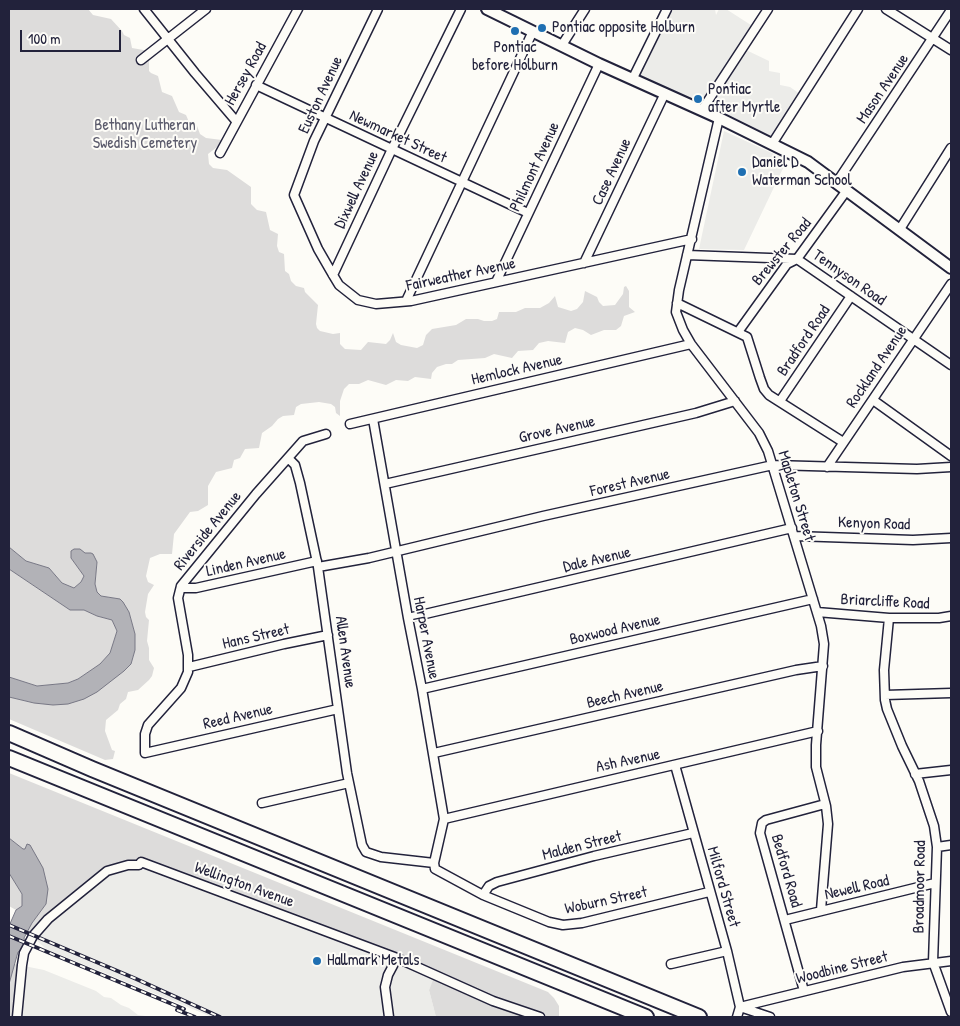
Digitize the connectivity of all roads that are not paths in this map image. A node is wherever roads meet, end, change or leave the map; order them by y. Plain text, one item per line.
1 (144, 9) edge
2 (206, 9) edge
3 (298, 9) edge
4 (378, 9) edge
5 (461, 9) edge
6 (585, 9) edge
7 (667, 9) edge
8 (768, 9) edge
9 (858, 9) edge
10 (886, 9) edge
11 (493, 10) edge
12 (951, 10) edge
13 (533, 31) junction
14 (168, 39) junction
15 (933, 39) junction
16 (562, 44) junction
17 (951, 50) edge
18 (141, 60) dead end
19 (599, 64) junction
20 (633, 78) junction
21 (256, 85) junction
22 (665, 93) junction
23 (702, 110) junction
24 (326, 118) junction
25 (719, 118) junction
26 (236, 121) junction
27 (772, 144) junction
28 (951, 148) edge
29 (392, 149) junction
30 (220, 152) dead end
31 (462, 182) junction
32 (837, 182) junction
33 (848, 190) junction
34 (294, 195) joint
35 (528, 213) junction
36 (900, 229) junction
37 (692, 239) junction
38 (687, 255) junction
39 (797, 258) junction
40 (584, 263) junction
41 (951, 268) edge
42 (333, 275) junction
43 (496, 282) junction
44 (951, 284) edge
45 (851, 296) junction
46 (406, 301) junction
47 (677, 302) junction
48 (738, 332) junction
49 (913, 339) junction
50 (691, 344) junction
51 (951, 365) edge
52 (873, 400) junction
53 (735, 401) junction
54 (780, 401) junction
55 (373, 419) junction
56 (350, 424) dead end
57 (326, 434) dead end
58 (843, 442) junction
59 (951, 456) edge
60 (288, 458) junction
61 (773, 465) junction
62 (827, 467) junction
63 (951, 467) edge
64 (385, 484) junction
65 (792, 528) junction
66 (795, 536) junction
67 (951, 538) edge
68 (396, 551) junction
69 (318, 564) junction
70 (181, 586) junction
71 (813, 598) junction
72 (817, 612) junction
73 (951, 616) edge
74 (408, 618) junction
75 (889, 618) junction
76 (328, 635) junction
77 (823, 666) junction
78 (189, 667) junction
79 (422, 689) junction
80 (951, 693) edge
81 (885, 695) junction
82 (338, 709) junction
83 (818, 731) junction
84 (9, 733) edge
85 (434, 753) junction
86 (9, 758) edge
87 (675, 765) junction
88 (951, 770) edge
89 (915, 774) junction
90 (349, 783) junction
91 (262, 803) dead end
92 (825, 804) junction
93 (444, 819) junction
94 (693, 833) junction
95 (951, 845) edge
96 (937, 847) junction
97 (434, 863) junction
98 (935, 883) junction
99 (709, 892) junction
100 (483, 895) junction
101 (821, 910) junction
102 (786, 920) junction
103 (727, 951) junction
104 (396, 958) junction
105 (951, 961) edge
106 (933, 962) junction
107 (671, 964) dead end
108 (804, 991) junction
109 (740, 1007) junction
110 (951, 1012) edge
111 (737, 1016) edge
112 (17, 1017) edge
113 (389, 1017) edge
114 (540, 1017) edge
115 (646, 1017) edge
116 (699, 1017) edge
117 (770, 1017) edge

1 - 14 street
2 - 14 street
3 - 21 street, Hersey Road
4 - 24 street, Euston Avenue
5 - 29 street, Dixwell Avenue
6 - 16 street
7 - 20 street
8 - 23 street
9 - 27 street
10 - 15 street
11 - 13 main road
12 - 15 street, Mason Avenue
13 - 16 main road
13 - 31 street
14 - 18 street
14 - 26 street
15 - 17 street
15 - 32 street, Mason Avenue
16 - 19 main road
19 - 20 main road
19 - 35 street, Philmont Avenue
20 - 22 main road
21 - 24 street, Newmarket Street
21 - 26 street, Hersey Road
22 - 23 main road
22 - 40 street, Case Avenue
23 - 25 main road
24 - 29 street, Newmarket Street
24 - 34 street, Euston Avenue
25 - 27 main road
25 - 37 street, Mapleton Street
26 - 30 street, Hersey Road
27 - 32 main road
28 - 36 street
29 - 31 street, Newmarket Street
29 - 42 street, Dixwell Avenue
31 - 35 street, Newmarket Street
31 - 46 street
32 - 33 main road
33 - 36 main road
33 - 39 street, Brewster Road
34 - 42 street, Fairweather Avenue
35 - 43 street, Philmont Avenue
36 - 41 main road
37 - 38 street, Mapleton Street
37 - 40 street, Fairweather Avenue
38 - 39 street, Tennyson Road
38 - 47 street, Mapleton Street
39 - 45 street, Tennyson Road
39 - 48 street, Brewster Road
40 - 43 street, Fairweather Avenue
42 - 46 street, Fairweather Avenue
43 - 46 street, Fairweather Avenue
44 - 49 street, Rockland Avenue
45 - 49 street, Tennyson Road
45 - 54 street, Bradford Road
47 - 48 street
47 - 50 street, Mapleton Street
48 - 54 street
49 - 51 street, Tennyson Road
49 - 52 street, Rockland Avenue
50 - 53 street, Mapleton Street
50 - 55 street, Hemlock Avenue
52 - 58 street, Rockland Avenue
52 - 59 street
53 - 61 street, Mapleton Street
53 - 64 street, Grove Avenue
54 - 58 street
55 - 56 street, Hemlock Avenue
55 - 64 street, Harper Avenue
57 - 60 street, Riverside Avenue
58 - 62 street, Rockland Avenue
60 - 69 street, Allen Avenue
60 - 70 street, Riverside Avenue
61 - 62 street, Forest Avenue
61 - 65 street, Mapleton Street
61 - 68 street, Forest Avenue
62 - 63 street, Forest Avenue
64 - 68 street, Harper Avenue
65 - 66 street, Mapleton Street
65 - 74 street, Dale Avenue
66 - 67 street, Kenyon Road
66 - 71 street, Mapleton Street
68 - 69 street, Forest Avenue
68 - 74 street, Harper Avenue
69 - 70 street, Linden Avenue
69 - 76 street, Allen Avenue
70 - 78 street, Riverside Avenue
71 - 72 street, Mapleton Street
71 - 79 street, Boxwood Avenue
72 - 75 street, Briarcliffe Road
72 - 77 street, Mapleton Street
73 - 75 street, Briarcliffe Road
74 - 79 street, Harper Avenue
75 - 81 street, Broadmoor Road
76 - 78 street, Hans Street
76 - 82 street, Allen Avenue
77 - 83 street, Mapleton Street
77 - 85 street, Beech Avenue
78 - 82 street, Reed Avenue
79 - 85 street, Harper Avenue
80 - 81 street
81 - 89 street, Broadmoor Road
82 - 90 street, Allen Avenue
83 - 87 street, Ash Avenue
83 - 92 street, Mapleton Street
84 - 116 highway
85 - 93 street, Harper Avenue
86 - 115 highway
87 - 93 street, Ash Avenue
87 - 94 street, Milford Street
88 - 89 street
89 - 96 street, Broadmoor Road
90 - 91 street
90 - 97 street, Allen Avenue
92 - 101 street, Mapleton Street
92 - 102 street, Bedford Road
93 - 97 street, Harper Avenue
94 - 99 street, Milford Street
94 - 100 street, Malden Street
95 - 96 street
96 - 98 street, Broadmoor Road
97 - 100 street
98 - 101 street, Newell Road
98 - 106 street, Broadmoor Road
99 - 100 street, Woburn Street
99 - 103 street, Milford Street
101 - 102 street, Newell Road
102 - 108 street, Bedford Road
103 - 107 street
103 - 109 street, Milford Street
104 - 112 street, Wellington Avenue
104 - 113 street
104 - 114 street, Wellington Avenue
105 - 106 street, Woodbine Street
106 - 108 street, Woodbine Street
106 - 110 street, Broadmoor Road
108 - 109 street, Woodbine Street
109 - 111 street, Milford Street
109 - 117 street

